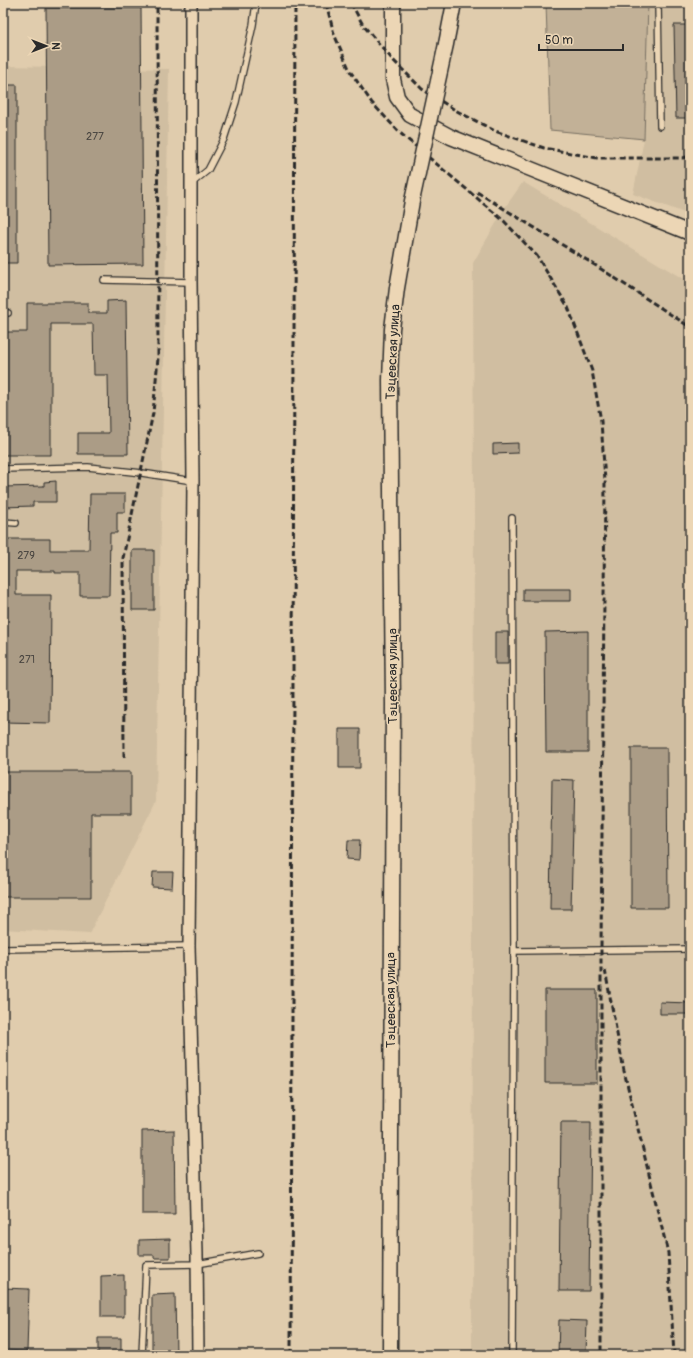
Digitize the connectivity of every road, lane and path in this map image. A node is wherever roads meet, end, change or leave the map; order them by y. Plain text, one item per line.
1 (191, 3) edge
2 (256, 3) edge
3 (393, 3) edge
4 (454, 3) edge
5 (658, 3) edge
6 (660, 126) dead end
7 (191, 183) junction
8 (690, 233) edge
9 (104, 280) dead end
10 (191, 282) junction
11 (3, 469) edge
12 (193, 481) junction
13 (512, 518) dead end
14 (3, 522) edge
15 (16, 522) dead end
16 (189, 946) junction
17 (690, 948) edge
18 (3, 949) edge
19 (514, 951) junction
20 (258, 1253) dead end
21 (197, 1264) junction
22 (142, 1355) edge
23 (198, 1355) edge
24 (390, 1355) edge
25 (512, 1355) edge

1 - 7 street
2 - 7 lane
3 - 8 street
4 - 24 street, Тэцевская улица, bridge
5 - 6 lane
7 - 10 street
9 - 10 lane
10 - 12 street
11 - 12 lane
12 - 16 street
13 - 19 lane
14 - 15 lane
16 - 18 lane
16 - 21 street
17 - 19 lane
19 - 25 lane
20 - 21 lane
21 - 22 lane
21 - 23 street

